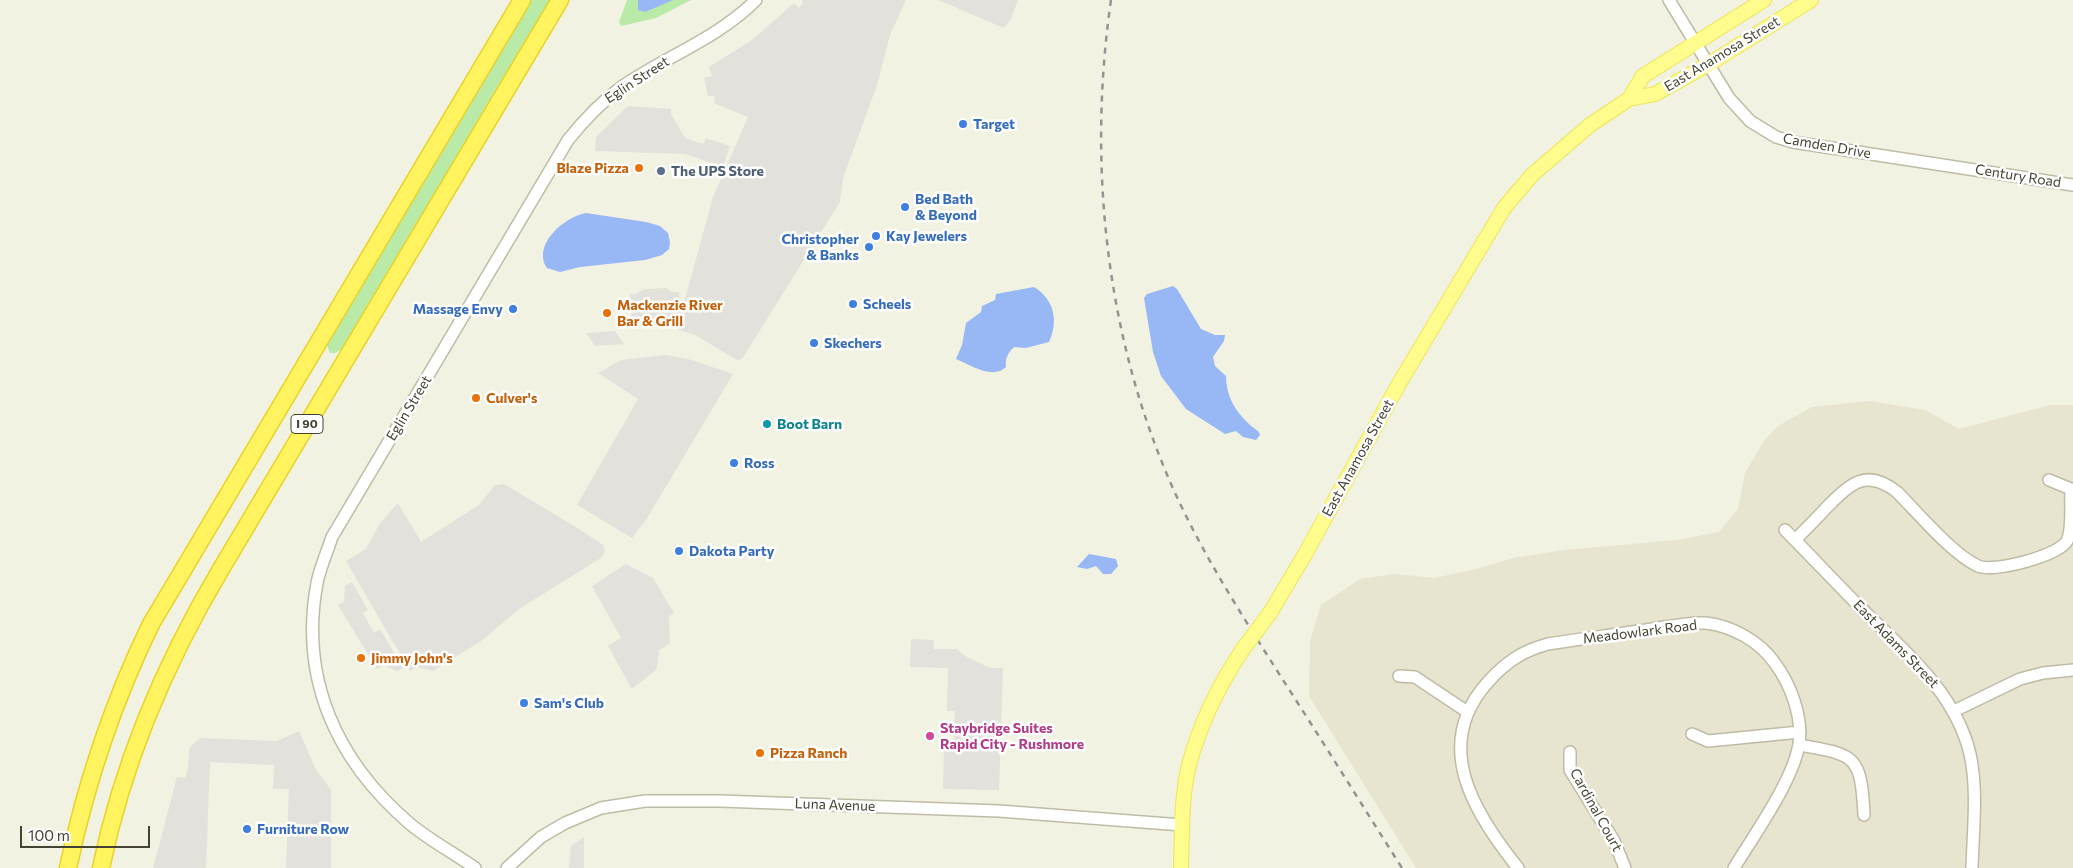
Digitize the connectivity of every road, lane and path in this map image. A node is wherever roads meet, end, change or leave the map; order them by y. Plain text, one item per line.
1 (522, 0) edge
2 (560, 0) edge
3 (756, 0) edge
4 (1668, 0) edge
5 (1764, 0) edge
6 (1811, 0) edge
7 (1695, 42) junction
8 (1708, 64) junction
9 (1629, 99) junction
10 (1963, 167) joint
11 (2073, 185) edge
12 (2049, 480) dead end
13 (2072, 489) edge
14 (1785, 530) dead end
15 (1795, 540) junction
16 (2073, 670) edge
17 (1399, 676) dead end
18 (1954, 710) junction
19 (1466, 711) junction
20 (1800, 732) junction
21 (1692, 734) dead end
22 (1799, 745) junction
23 (1570, 752) dead end
24 (1864, 815) dead end
25 (1182, 825) junction
26 (68, 868) edge
27 (101, 868) edge
28 (475, 868) edge
29 (507, 868) edge
30 (1181, 868) edge
31 (1518, 868) edge
32 (1625, 868) edge
33 (1734, 868) edge
34 (1972, 868) edge

1 - 26 highway, I 90
2 - 27 highway, I 90
3 - 28 street, Eglin Street
4 - 7 street, Camden Drive
5 - 7 main road, East Anamosa Street
6 - 8 main road, East Anamosa Street
7 - 8 street, Camden Drive
7 - 9 main road, East Anamosa Street
8 - 9 main road, East Anamosa Street
8 - 10 street, Camden Drive
9 - 25 main road, East Anamosa Street, bridge
10 - 11 street, Century Road
12 - 13 street
13 - 15 street
14 - 15 street, East Adams Street
15 - 18 street, East Adams Street
16 - 18 street
17 - 19 street
18 - 34 street, East Adams Street
19 - 20 street, Meadowlark Road
19 - 31 street, Meadowlark Road
20 - 21 street
20 - 22 street, Meadowlark Road
22 - 24 street
22 - 33 street, Meadowlark Road
23 - 32 street, Cardinal Court
25 - 29 street, Luna Avenue
25 - 30 main road, East Anamosa Street

